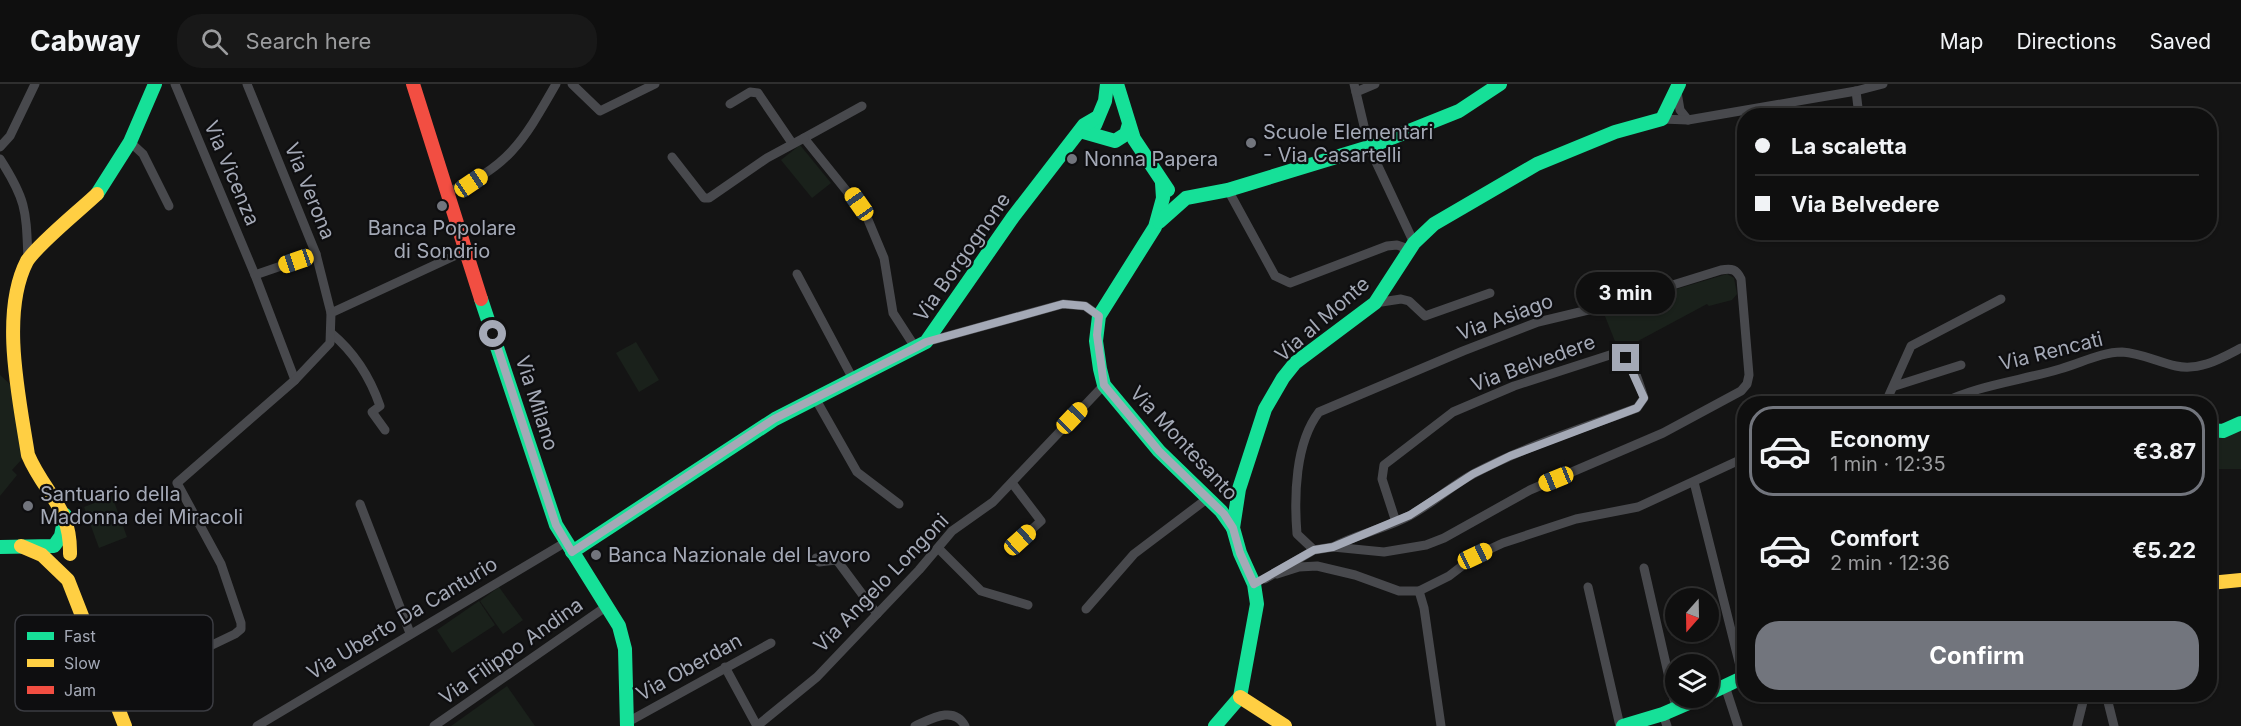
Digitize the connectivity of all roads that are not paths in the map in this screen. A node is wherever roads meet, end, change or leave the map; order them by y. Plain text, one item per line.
1 (35, 84) edge
2 (155, 84) edge
3 (175, 84) edge
4 (247, 84) edge
5 (413, 84) edge
6 (556, 84) edge
7 (572, 84) edge
8 (655, 84) edge
9 (1107, 84) edge
10 (1117, 84) edge
11 (1375, 84) edge
12 (1500, 84) edge
13 (1883, 84) edge
14 (1355, 88) edge
15 (1678, 88) edge
16 (1856, 92) junction
17 (730, 104) dead end
18 (862, 106) dead end
19 (1760, 108) edge
20 (1858, 108) edge
21 (1737, 112) edge
22 (1097, 117) junction
23 (1662, 119) junction
24 (1127, 120) junction
25 (1688, 120) junction
26 (1080, 131) junction
27 (1098, 135) junction
28 (804, 138) junction
29 (1117, 141) junction
30 (130, 142) junction
31 (792, 143) junction
32 (0, 147) edge
33 (1369, 147) junction
34 (1145, 156) junction
35 (672, 157) dead end
36 (0, 159) edge
37 (1162, 183) junction
38 (1228, 190) junction
39 (447, 192) junction
40 (1186, 198) junction
41 (169, 206) dead end
42 (1156, 225) junction
43 (1414, 243) junction
44 (465, 251) junction
45 (316, 254) junction
46 (1406, 256) junction
47 (28, 260) junction
48 (797, 274) dead end
49 (255, 275) junction
50 (1490, 293) dead end
51 (2001, 300) dead end
52 (1375, 303) junction
53 (331, 313) junction
54 (1099, 316) junction
55 (331, 333) junction
56 (920, 345) junction
57 (2241, 348) edge
58 (1961, 365) dead end
59 (853, 379) junction
60 (295, 380) junction
61 (1104, 385) junction
62 (1895, 386) junction
63 (1889, 396) edge
64 (1959, 396) edge
65 (814, 398) junction
66 (2241, 423) edge
67 (385, 430) dead end
68 (2217, 430) edge
69 (1737, 461) edge
70 (1694, 482) junction
71 (1012, 483) junction
72 (1208, 498) junction
73 (360, 504) dead end
74 (899, 504) dead end
75 (65, 510) junction
76 (1230, 511) junction
77 (1396, 522) junction
78 (1020, 540) dead end
79 (21, 546) junction
80 (54, 546) junction
81 (0, 547) edge
82 (569, 547) junction
83 (1333, 547) junction
84 (938, 548) junction
85 (1314, 550) junction
86 (70, 556) junction
87 (816, 558) dead end
88 (53, 566) junction
89 (1644, 568) dead end
90 (2241, 580) edge
91 (1259, 582) junction
92 (2217, 582) edge
93 (1588, 587) dead end
94 (72, 589) junction
95 (1419, 591) junction
96 (1029, 604) dead end
97 (607, 606) junction
98 (1086, 609) dead end
99 (877, 614) junction
100 (82, 615) edge
101 (410, 633) junction
102 (771, 643) dead end
103 (213, 645) edge
104 (1737, 650) edge
105 (1665, 660) edge
106 (725, 667) junction
107 (1737, 680) edge
108 (1725, 686) junction
109 (1719, 689) edge
110 (1240, 697) junction
111 (2083, 702) edge
112 (2108, 702) edge
113 (1676, 708) edge
114 (119, 711) edge
115 (1665, 720) edge
116 (626, 724) edge
117 (125, 726) edge
118 (257, 726) edge
119 (434, 726) edge
120 (757, 726) edge
121 (915, 726) edge
122 (965, 726) edge
123 (1215, 726) edge
124 (1285, 726) edge
125 (1441, 726) edge
126 (1621, 726) edge
127 (1738, 726) edge
128 (2077, 726) edge
129 (2114, 726) edge

1 - 32 street
2 - 30 street
3 - 49 street, Via Vicenza
4 - 45 street, Via Verona
5 - 39 street, Via Milano
6 - 39 street
7 - 8 street
9 - 22 street
10 - 24 street
11 - 14 street
12 - 33 street
13 - 16 street
14 - 33 street
15 - 23 street
15 - 25 street
16 - 19 street
16 - 20 street
17 - 31 street
18 - 28 street
21 - 25 street
22 - 24 street
22 - 26 street, Via Borgognone
22 - 27 street
23 - 25 street
23 - 43 street, Via al Monte
24 - 29 street
24 - 34 street
26 - 27 street
26 - 56 street, Via Borgognone
27 - 29 street
28 - 31 street
28 - 56 street
29 - 34 street
30 - 41 street
30 - 47 street
31 - 35 street
33 - 38 street
33 - 43 street
34 - 37 street
36 - 47 street
37 - 40 street
37 - 42 street
38 - 40 street
38 - 46 street
39 - 44 street, Via Milano
40 - 42 street
42 - 54 street
43 - 46 street, Via al Monte
44 - 53 street
44 - 82 street, Via Milano
45 - 49 street
45 - 53 street, Via Verona
46 - 52 street, Via al Monte
47 - 75 street
48 - 59 street
49 - 60 street, Via Vicenza
50 - 52 street
51 - 62 street
52 - 76 street, Via al Monte
53 - 55 street, Via Verona
54 - 56 street
54 - 61 street, Via Montesanto
55 - 60 street
55 - 67 street
56 - 59 street, Via Borgognone
57 - 64 street, Via Rencati
58 - 62 street
59 - 65 street, Via Borgognone
60 - 103 street
61 - 71 street, Via Angelo Longoni
61 - 72 street, Via Montesanto
62 - 63 street
65 - 74 street
65 - 82 street, Via Borgognone
66 - 68 street
69 - 70 street
70 - 95 street
70 - 104 street
71 - 78 street
71 - 84 street, Via Angelo Longoni
72 - 76 street, Via Montesanto
72 - 98 street
73 - 101 street
75 - 80 street
75 - 86 street
76 - 91 street, Via al Monte
77 - 77 street, Via Belvedere
77 - 83 street, Via Belvedere
79 - 80 street
79 - 81 street
79 - 88 street
80 - 86 street
80 - 88 street
82 - 97 street, Via Milano
82 - 101 street, Via Uberto Da Canturio
83 - 85 street, Via Asiago
83 - 85 street, Via Asiago
84 - 96 street
84 - 99 street, Via Angelo Longoni
85 - 91 street
86 - 88 street
86 - 94 street
87 - 99 street
88 - 94 street
89 - 105 street
90 - 92 street
91 - 95 street
91 - 110 street, Via al Monte
93 - 126 street
94 - 100 street
95 - 125 street
97 - 116 street, Via Milano
97 - 119 street, Via Filippo Andina
99 - 120 street, Via Angelo Longoni
101 - 118 street, Via Uberto Da Canturio
102 - 106 street, Via Oberdan
106 - 116 street, Via Oberdan
106 - 120 street
107 - 108 street
108 - 109 street
108 - 127 street
110 - 123 street
110 - 124 street
111 - 128 street
112 - 129 street
113 - 115 street
114 - 117 street
115 - 126 street
121 - 122 street

